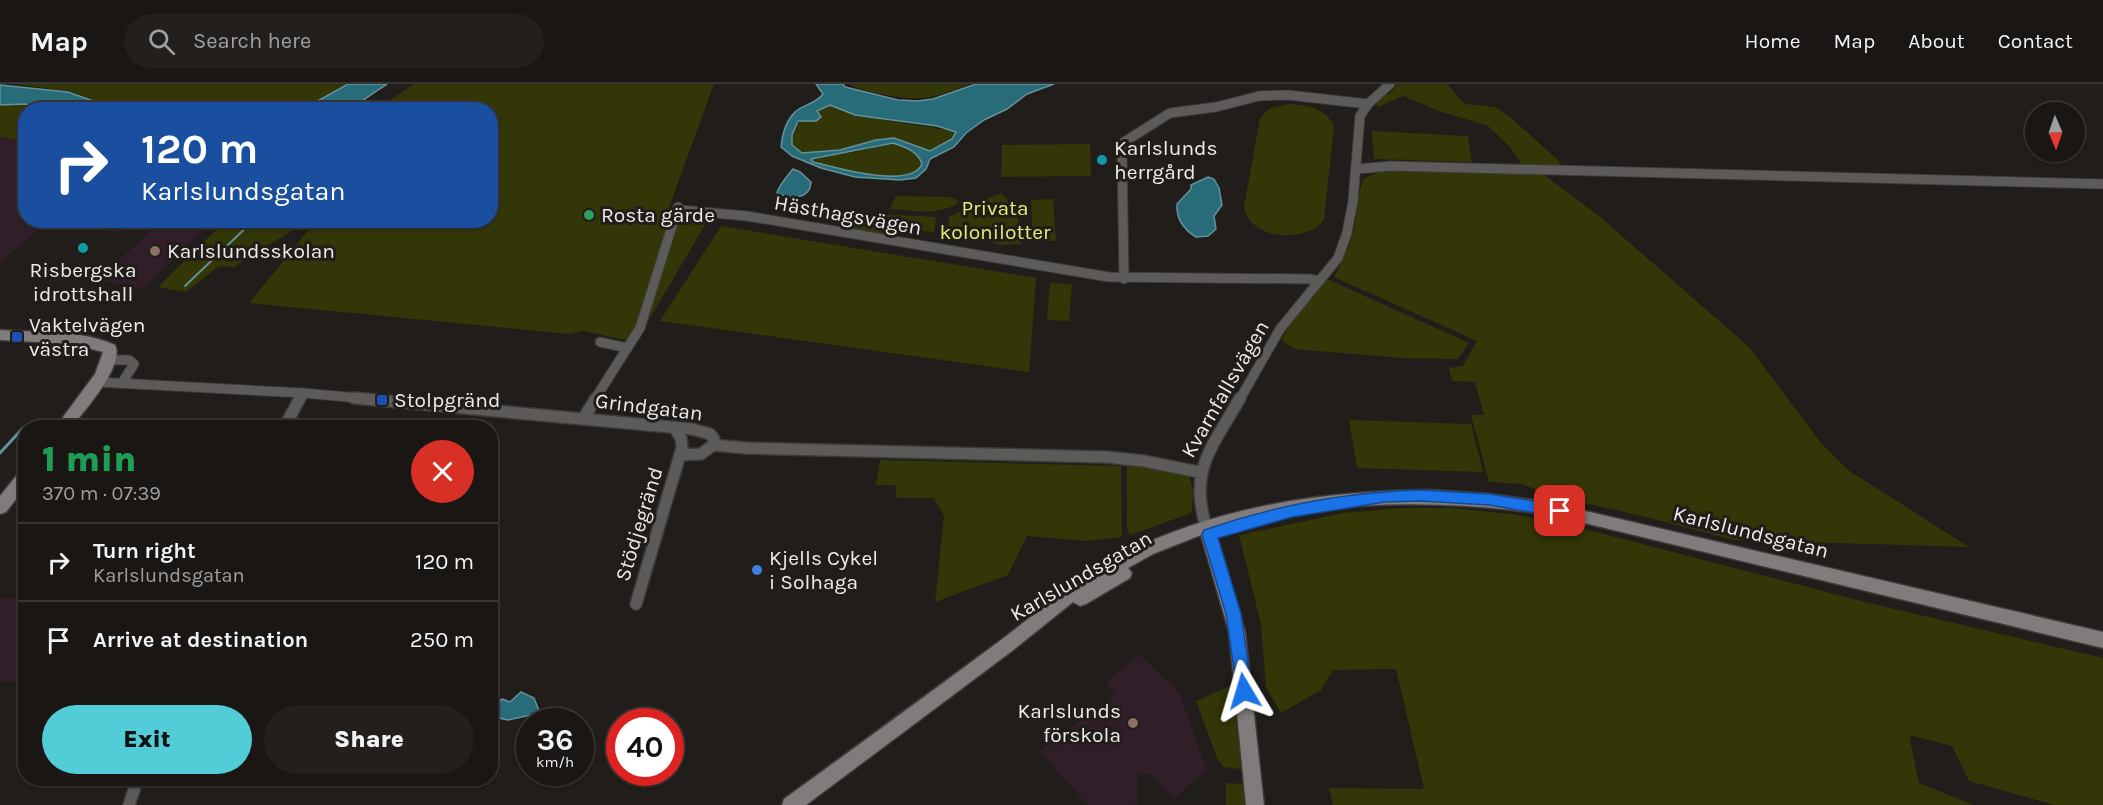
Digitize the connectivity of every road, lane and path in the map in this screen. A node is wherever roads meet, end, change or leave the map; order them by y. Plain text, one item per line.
1 (1390, 84) edge
2 (1368, 104) junction
3 (1357, 169) junction
4 (2103, 184) edge
5 (1124, 279) junction
6 (1319, 281) junction
7 (0, 335) edge
8 (600, 342) dead end
9 (627, 348) junction
10 (110, 360) junction
11 (98, 382) junction
12 (122, 383) junction
13 (303, 393) junction
14 (583, 419) junction
15 (68, 420) edge
16 (288, 420) edge
17 (674, 427) junction
18 (713, 445) junction
19 (680, 455) junction
20 (1199, 472) junction
21 (18, 484) edge
22 (0, 508) edge
23 (1208, 530) junction
24 (636, 604) dead end
25 (2103, 640) edge
26 (135, 787) dead end
27 (129, 805) edge
28 (791, 805) edge
29 (1255, 805) edge

1 - 2 street, Kvarnfallsvägen
2 - 3 street, Kvarnfallsvägen
2 - 5 street
3 - 4 street
3 - 6 street, Kvarnfallsvägen
5 - 6 street, Hästhagsvägen
5 - 9 street, Hästhagsvägen
6 - 20 street, Kvarnfallsvägen
7 - 10 main road
8 - 9 street
9 - 14 street
10 - 11 main road
10 - 12 street
11 - 12 street, Grindgatan
11 - 15 main road
12 - 13 street, Grindgatan
13 - 14 street, Grindgatan
13 - 16 street
14 - 17 street, Grindgatan
17 - 18 street, Grindgatan
17 - 19 street, Stödjegränd
18 - 19 street, Stödjegränd
18 - 20 street, Grindgatan
19 - 24 street, Stödjegränd
20 - 23 street, Kvarnfallsvägen
21 - 22 main road
23 - 25 main road, Karlslundsgatan
23 - 28 main road, Karlslundsgatan
23 - 29 main road
26 - 27 street

